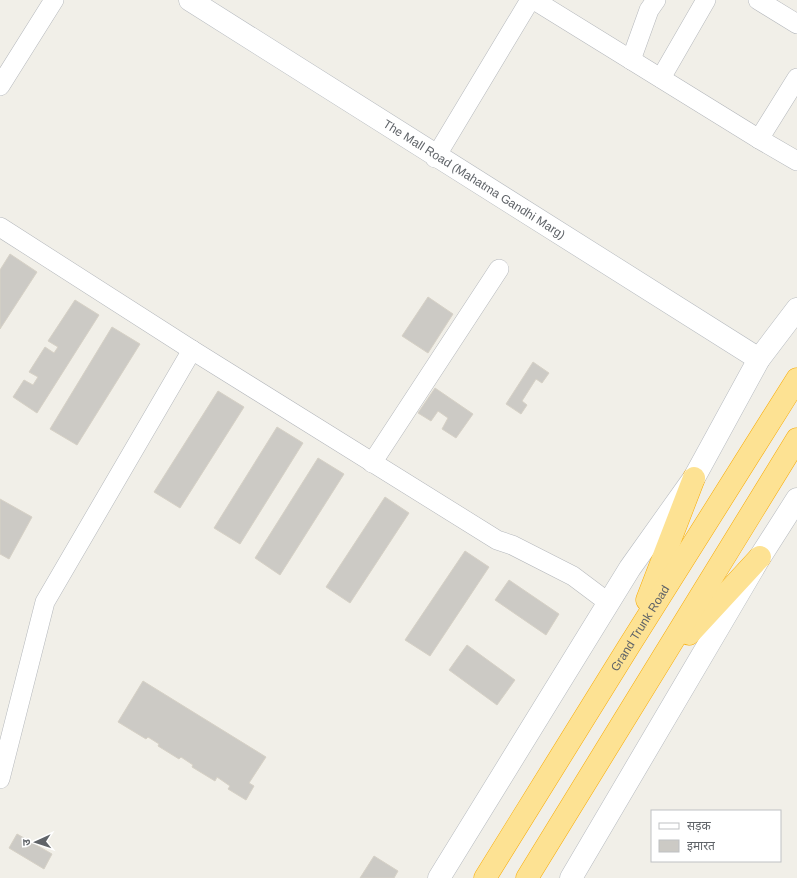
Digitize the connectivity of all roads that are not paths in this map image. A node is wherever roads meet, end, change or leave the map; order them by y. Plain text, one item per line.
1 (54, 0) edge
2 (190, 0) edge
3 (530, 0) edge
4 (534, 0) edge
5 (656, 0) edge
6 (706, 0) edge
7 (758, 0) edge
8 (797, 24) edge
9 (630, 60) junction
10 (661, 78) junction
11 (797, 78) edge
12 (0, 86) edge
13 (759, 140) junction
14 (436, 157) junction
15 (797, 161) edge
16 (0, 227) edge
17 (499, 269) dead end
18 (797, 309) edge
19 (192, 350) junction
20 (758, 360) junction
21 (797, 379) edge
22 (797, 439) edge
23 (372, 463) junction
24 (694, 478) junction
25 (797, 499) edge
26 (760, 557) junction
27 (608, 603) junction
28 (629, 646) junction
29 (656, 670) junction
30 (0, 779) edge
31 (439, 878) edge
32 (485, 878) edge
33 (527, 878) edge
34 (572, 878) edge

1 - 12 street
2 - 14 street, The Mall Road (Mahatma Gandhi Marg)
3 - 14 street
4 - 9 street
5 - 9 street
6 - 10 street
7 - 8 street
9 - 10 street
10 - 13 street
11 - 13 street
13 - 15 street
14 - 20 street, The Mall Road (Mahatma Gandhi Marg)
16 - 19 street
17 - 23 street
18 - 20 street
19 - 23 street
19 - 30 street
20 - 24 street
21 - 28 highway, Grand Trunk Road
22 - 29 highway
23 - 27 street
24 - 27 street
24 - 28 highway
25 - 26 street
26 - 29 highway
26 - 34 street
27 - 31 street
28 - 32 highway, Grand Trunk Road
29 - 33 highway

